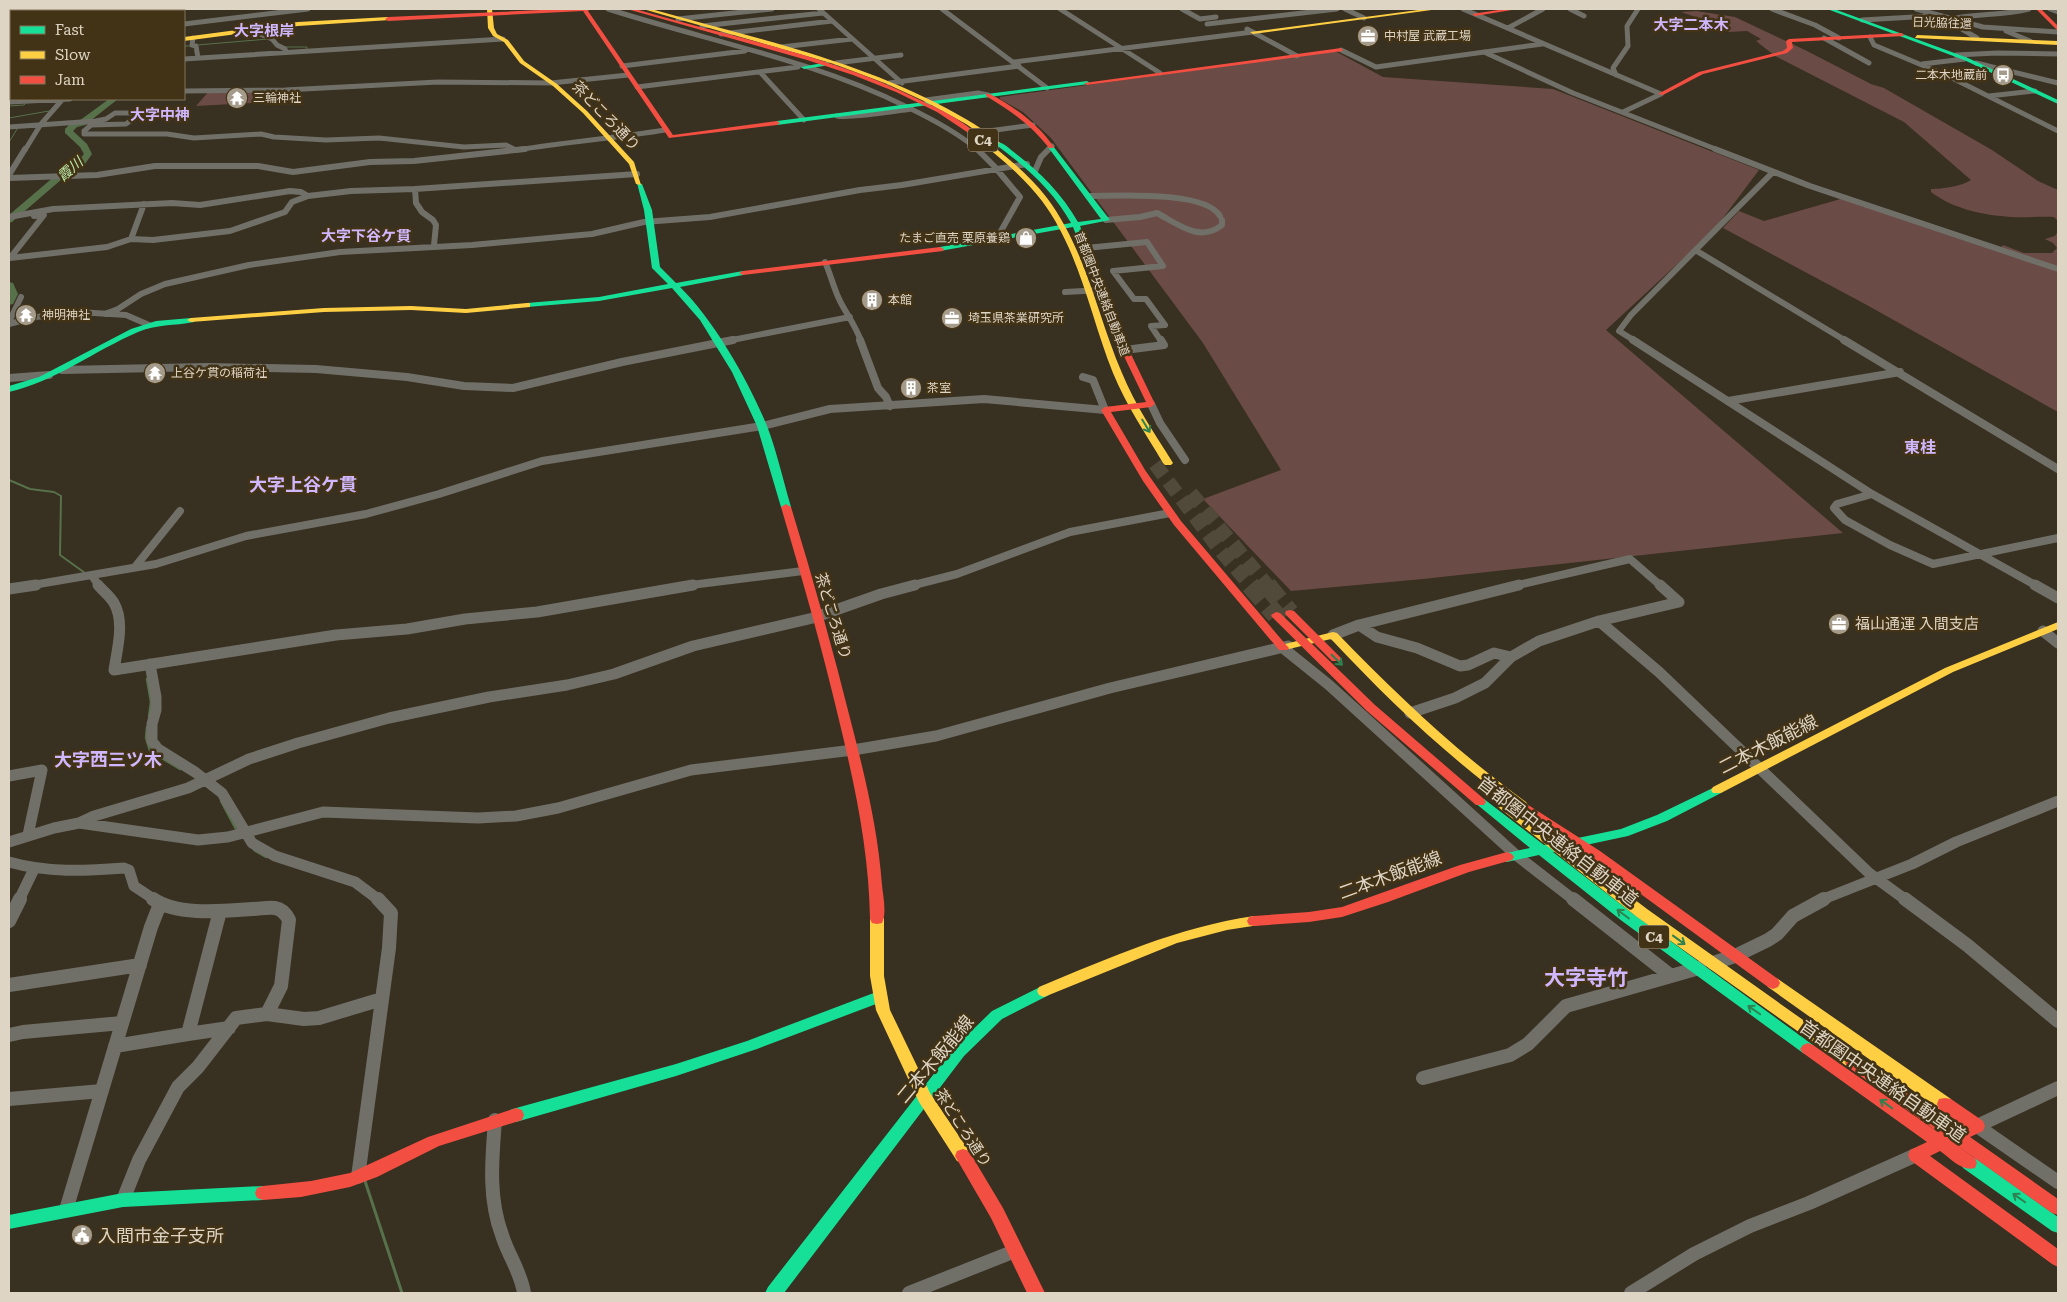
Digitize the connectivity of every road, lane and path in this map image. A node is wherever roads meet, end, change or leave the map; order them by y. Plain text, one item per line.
1 (308, 9) edge
2 (584, 9) edge
3 (588, 9) edge
4 (608, 9) edge
5 (622, 9) edge
6 (630, 9) edge
7 (646, 9) edge
8 (702, 9) edge
9 (772, 9) edge
10 (943, 9) edge
11 (1060, 9) edge
12 (1182, 9) edge
13 (1337, 9) edge
14 (1345, 9) edge
15 (1436, 9) edge
16 (1462, 9) edge
17 (1516, 9) edge
18 (1543, 9) edge
19 (1570, 9) edge
20 (1638, 9) edge
21 (1772, 9) edge
22 (1830, 9) edge
23 (1916, 9) edge
24 (2029, 9) edge
25 (2038, 9) edge
26 (2050, 9) edge
27 (821, 11) edge
28 (1264, 11) dead end
29 (490, 12) edge
30 (2058, 12) edge
31 (1475, 14) junction
32 (1978, 14) junction
33 (709, 16) junction
34 (1584, 16) dead end
35 (1939, 16) junction
36 (1364, 18) junction
37 (678, 19) junction
38 (1952, 19) junction
39 (1862, 20) junction
40 (832, 21) junction
41 (1232, 21) junction
42 (1996, 21) dead end
43 (185, 24) edge
44 (2012, 25) dead end
45 (1214, 28) dead end
46 (1508, 28) junction
47 (1999, 28) junction
48 (2019, 28) junction
49 (2058, 30) edge
50 (253, 31) junction
51 (699, 31) junction
52 (1221, 32) dead end
53 (1253, 32) junction
54 (726, 33) junction
55 (1228, 35) junction
56 (1905, 36) junction
57 (1870, 37) junction
58 (188, 38) edge
59 (1824, 38) junction
60 (1839, 38) junction
61 (503, 39) junction
62 (705, 39) junction
63 (852, 39) junction
64 (2030, 41) junction
65 (1980, 43) junction
66 (2058, 43) edge
67 (1543, 44) junction
68 (781, 47) junction
69 (1122, 49) junction
70 (1341, 50) joint
71 (751, 51) junction
72 (286, 52) junction
73 (742, 52) junction
74 (1484, 52) junction
75 (1993, 53) junction
76 (2058, 54) edge
77 (901, 55) dead end
78 (769, 56) junction
79 (1296, 56) junction
80 (198, 58) junction
81 (748, 58) dead end
82 (755, 58) dead end
83 (874, 58) junction
84 (185, 59) edge
85 (1966, 59) junction
86 (2005, 59) dead end
87 (834, 63) junction
88 (1869, 63) dead end
89 (1017, 64) junction
90 (1921, 64) junction
91 (805, 66) junction
92 (626, 70) junction
93 (760, 72) junction
94 (1160, 73) junction
95 (1616, 74) junction
96 (2032, 77) junction
97 (2009, 80) junction
98 (894, 82) junction
99 (551, 83) junction
100 (2058, 83) edge
101 (637, 87) junction
102 (1047, 88) junction
103 (185, 91) edge
104 (2035, 91) junction
105 (1662, 94) junction
106 (988, 95) junction
107 (1988, 96) junction
108 (60, 100) edge
109 (930, 101) junction
110 (9, 102) edge
111 (2058, 102) edge
112 (906, 106) junction
113 (1623, 112) junction
114 (804, 120) junction
115 (93, 122) junction
116 (41, 124) junction
117 (1033, 125) junction
118 (9, 127) edge
119 (665, 130) junction
120 (2058, 131) edge
121 (981, 132) junction
122 (611, 139) junction
123 (1052, 146) junction
124 (514, 150) junction
125 (1041, 157) junction
126 (19, 159) junction
127 (9, 160) edge
128 (1026, 165) junction
129 (997, 168) junction
130 (1773, 172) junction
131 (637, 174) junction
132 (9, 176) edge
133 (416, 190) junction
134 (308, 196) junction
135 (1088, 196) junction
136 (1133, 196) junction
137 (1153, 196) junction
138 (144, 204) junction
139 (1147, 204) junction
140 (1157, 213) junction
141 (25, 215) junction
142 (9, 217) edge
143 (1106, 220) junction
144 (650, 222) junction
145 (1073, 225) junction
146 (132, 239) junction
147 (996, 240) junction
148 (434, 245) junction
149 (1086, 248) junction
150 (1696, 251) junction
151 (825, 262) junction
152 (2058, 269) edge
153 (673, 286) junction
154 (1100, 290) junction
155 (1065, 292) dead end
156 (21, 297) dead end
157 (105, 314) junction
158 (850, 318) junction
159 (9, 323) edge
160 (149, 325) junction
161 (720, 343) junction
162 (1125, 350) junction
163 (62, 370) junction
164 (1900, 372) junction
165 (50, 375) junction
166 (1083, 377) dead end
167 (9, 378) edge
168 (9, 389) edge
169 (1728, 401) junction
170 (1148, 405) junction
171 (890, 406) junction
172 (1108, 409) junction
173 (762, 426) junction
174 (1185, 460) dead end
175 (1168, 463) tunnel mouth
176 (1155, 464) tunnel mouth
177 (2058, 469) edge
178 (1872, 494) junction
179 (180, 511) dead end
180 (1170, 513) junction
181 (2058, 538) edge
182 (1981, 554) junction
183 (135, 567) junction
184 (804, 571) junction
185 (93, 577) junction
186 (9, 589) edge
187 (2058, 598) edge
188 (1290, 613) tunnel mouth
189 (818, 615) junction
190 (1276, 615) tunnel mouth
191 (1599, 621) junction
192 (1360, 624) junction
193 (2058, 625) edge
194 (2043, 631) junction
195 (1331, 635) junction
196 (2058, 643) edge
197 (1286, 647) junction
198 (1511, 657) junction
199 (150, 664) junction
200 (1410, 712) junction
201 (853, 750) junction
202 (1757, 768) junction
203 (9, 776) edge
204 (206, 780) junction
205 (2058, 802) edge
206 (79, 823) junction
207 (246, 833) junction
208 (28, 835) junction
209 (9, 842) edge
210 (1575, 843) junction
211 (1518, 855) junction
212 (9, 862) edge
213 (34, 870) junction
214 (1876, 878) junction
215 (160, 904) junction
216 (220, 911) junction
217 (9, 920) edge
218 (1731, 957) junction
219 (140, 964) junction
220 (1674, 976) junction
221 (9, 985) edge
222 (879, 997) junction
223 (382, 999) junction
224 (267, 1014) junction
225 (2058, 1021) edge
226 (122, 1023) junction
227 (229, 1028) junction
228 (188, 1034) junction
229 (9, 1035) edge
230 (115, 1046) junction
231 (1423, 1078) dead end
232 (2058, 1088) edge
233 (102, 1091) junction
234 (924, 1097) junction
235 (9, 1099) edge
236 (495, 1120) junction
237 (1974, 1128) junction
238 (1920, 1154) junction
239 (358, 1177) junction
240 (2058, 1182) edge
241 (123, 1200) junction
242 (2058, 1208) edge
243 (66, 1210) junction
244 (9, 1222) edge
245 (2058, 1226) edge
246 (1015, 1251) junction
247 (2058, 1259) edge
248 (524, 1293) edge
249 (774, 1293) edge
250 (909, 1293) edge
251 (1036, 1293) edge
252 (1631, 1293) edge

1 - 43 street
2 - 3 main road
2 - 29 main road
2 - 92 main road
4 - 51 street
5 - 176 main road, 首都圏中央連絡自動車道 / C4
6 -> 175 main road, 首都圏中央連絡自動車道 / C4
7 - 37 main road
8 - 33 street
9 - 33 street
10 - 89 street
11 - 69 street
12 - 28 street
13 - 41 street
14 - 36 street
15 - 36 main road
16 - 31 street
17 - 31 main road
18 - 46 street
19 - 34 street
20 - 95 street
21 - 60 street
22 - 39 main road, 日光脇往還
23 - 35 street
24 - 32 street
25 - 49 main road
26 - 30 street
27 - 40 street
27 - 51 street
29 - 50 main road
29 - 61 main road, 茶どころ通り
31 - 46 street
32 - 38 street
32 - 42 street
33 - 37 street
35 - 38 street
35 - 39 street
36 - 53 main road
37 - 51 main road
38 - 47 street
38 - 65 street
39 - 56 main road, 日光脇往還
40 - 54 street
40 - 63 street
41 - 45 street
41 - 53 street
44 - 48 street
46 - 67 street
47 - 48 street
47 - 64 street
48 - 49 street
50 - 58 main road
50 - 72 street
51 - 54 main road
51 - 62 street
52 - 55 street
53 - 55 street
53 - 79 street
54 - 62 street
54 - 68 main road
55 - 69 street
56 - 57 main road
56 - 65 main road, 日光脇往還
56 - 85 main road
57 - 60 main road
57 - 90 street
58 - 80 street
59 - 60 main road
59 - 88 street
59 - 105 main road
61 - 72 street
61 - 99 main road, 茶どころ通り
62 - 71 street
63 - 68 street
63 - 83 street
64 - 65 main road, 日光脇往還
64 - 66 main road, 日光脇往還
65 - 75 street
67 - 74 street
67 - 95 street
68 - 87 main road
69 - 89 street
69 - 94 street
70 - 74 street
70 - 79 main road
71 - 73 street
71 - 78 street
72 - 80 street
73 - 81 street
73 - 92 street
74 - 113 street
75 - 76 street
75 - 85 street
75 - 86 street
77 - 83 street
78 - 82 street
78 - 91 street
79 - 94 main road
80 - 84 street
83 - 87 street
83 - 98 street
85 - 90 street
85 - 96 street
85 - 97 main road
87 - 91 main road
87 - 98 main road
89 - 98 street
89 - 102 street
90 - 107 street
91 - 93 street
91 - 112 street
92 - 99 street
92 - 101 main road
93 - 101 street
93 - 114 street
94 - 102 main road
95 - 105 street
96 - 97 street
96 - 100 street
97 - 104 main road
98 - 109 main road
99 - 103 street
99 - 122 main road, 茶どころ通り
101 - 119 main road
102 - 106 main road
104 - 107 street
104 - 111 main road
105 - 113 street
106 - 109 main road
106 - 117 main road
107 - 120 street
108 - 110 street
108 - 116 street
109 - 112 main road
109 - 121 main road
112 - 114 main road
112 - 129 street
113 - 130 street
114 - 119 main road
115 - 115 street
115 - 116 street
115 - 124 street
116 - 118 street
116 - 126 street
117 - 121 street
117 - 123 main road
119 - 122 street
121 - 128 main road
122 - 124 street
122 - 131 main road, 茶どころ通り
123 - 125 street
123 - 135 main road
124 - 132 street
125 - 128 street
125 - 128 street
126 - 127 street
126 - 132 street
128 - 129 street
128 - 145 main road
129 - 144 street
129 - 147 street
130 - 150 street
130 - 152 street
131 - 133 street
131 - 144 main road, 茶どころ通り
133 - 134 street
133 - 148 street
134 - 138 street
134 - 146 street
135 - 136 street
135 - 143 main road
136 - 137 street
136 - 139 street
137 - 139 street
137 - 140 street
138 - 141 street
138 - 146 street
139 - 140 street
140 - 143 street
141 - 142 street
141 - 146 street
143 - 145 main road
144 - 148 street
144 - 153 main road, 茶どころ通り
145 - 147 main road
145 - 149 main road
147 - 151 main road
148 - 157 street
149 - 154 main road
149 - 162 street
150 - 164 street
150 - 169 street
151 - 153 main road
151 - 158 street
153 - 160 main road
153 - 161 main road, 茶どころ通り
154 - 155 street
154 - 162 main road
156 - 159 street
157 - 159 street
157 - 160 street
158 - 161 street
158 - 171 street
160 - 163 main road
161 - 163 street
161 - 173 main road, 茶どころ通り
162 - 170 main road
163 - 165 main road
164 - 169 street
164 - 177 street
165 - 167 street
165 - 168 main road
166 - 172 street
169 - 178 street
170 - 172 main road
170 - 174 street
171 - 172 street
171 - 173 street
172 - 180 main road
173 - 183 street
173 - 184 main road, 茶どころ通り
178 - 182 street
178 - 182 street
179 - 183 street
180 - 189 street
180 - 197 main road
181 - 182 street
182 - 187 street
183 - 185 street
184 - 189 main road, 茶どころ通り
184 - 199 street
185 - 186 street
185 - 199 street
188 -> 242 main road, 首都圏中央連絡自動車道 / C4
189 - 201 main road, 茶どころ通り
189 - 204 street
245 -> 190 main road, 首都圏中央連絡自動車道 / C4
191 - 192 street
191 - 198 street
191 - 202 street
192 - 195 street
192 - 198 street
193 - 194 main road, 二本木飯能線
194 - 196 street
194 - 202 main road, 二本木飯能線
195 - 197 main road
195 - 200 main road
197 - 201 street
197 - 211 street
198 - 200 street
199 - 204 street
200 - 210 main road
201 - 207 street
201 - 222 main road, 茶どころ通り
202 - 210 main road, 二本木飯能線
202 - 214 street
203 - 208 street
204 - 206 street
204 - 207 street
205 - 214 street
206 - 207 street
206 - 208 street
207 - 223 street
208 - 209 street
210 - 211 main road, 二本木飯能線
210 - 218 main road
211 - 220 street
211 - 234 main road, 二本木飯能線
212 - 213 street
213 - 215 street
213 - 217 street
214 - 218 street
214 - 225 street
215 - 216 street
215 - 219 street
216 - 224 street
216 - 228 street
218 - 220 street
218 - 237 main road
219 - 221 street
219 - 226 street
220 - 231 street
222 - 234 main road, 茶どころ通り
222 - 236 main road
223 - 224 street
223 - 239 street
224 - 227 street
226 - 229 street
226 - 230 street
227 - 228 street
227 - 241 street
228 - 230 street
230 - 233 street
232 - 237 street
233 - 235 street
233 - 243 street
234 - 246 main road, 茶どころ通り
234 - 249 main road, 二本木飯能線
236 - 239 main road
236 - 248 street
237 - 238 main road
237 - 240 street
238 - 247 main road
238 - 252 street
239 - 241 main road
241 - 243 main road
243 - 244 main road
246 - 250 street
246 - 251 main road, 茶どころ通り

